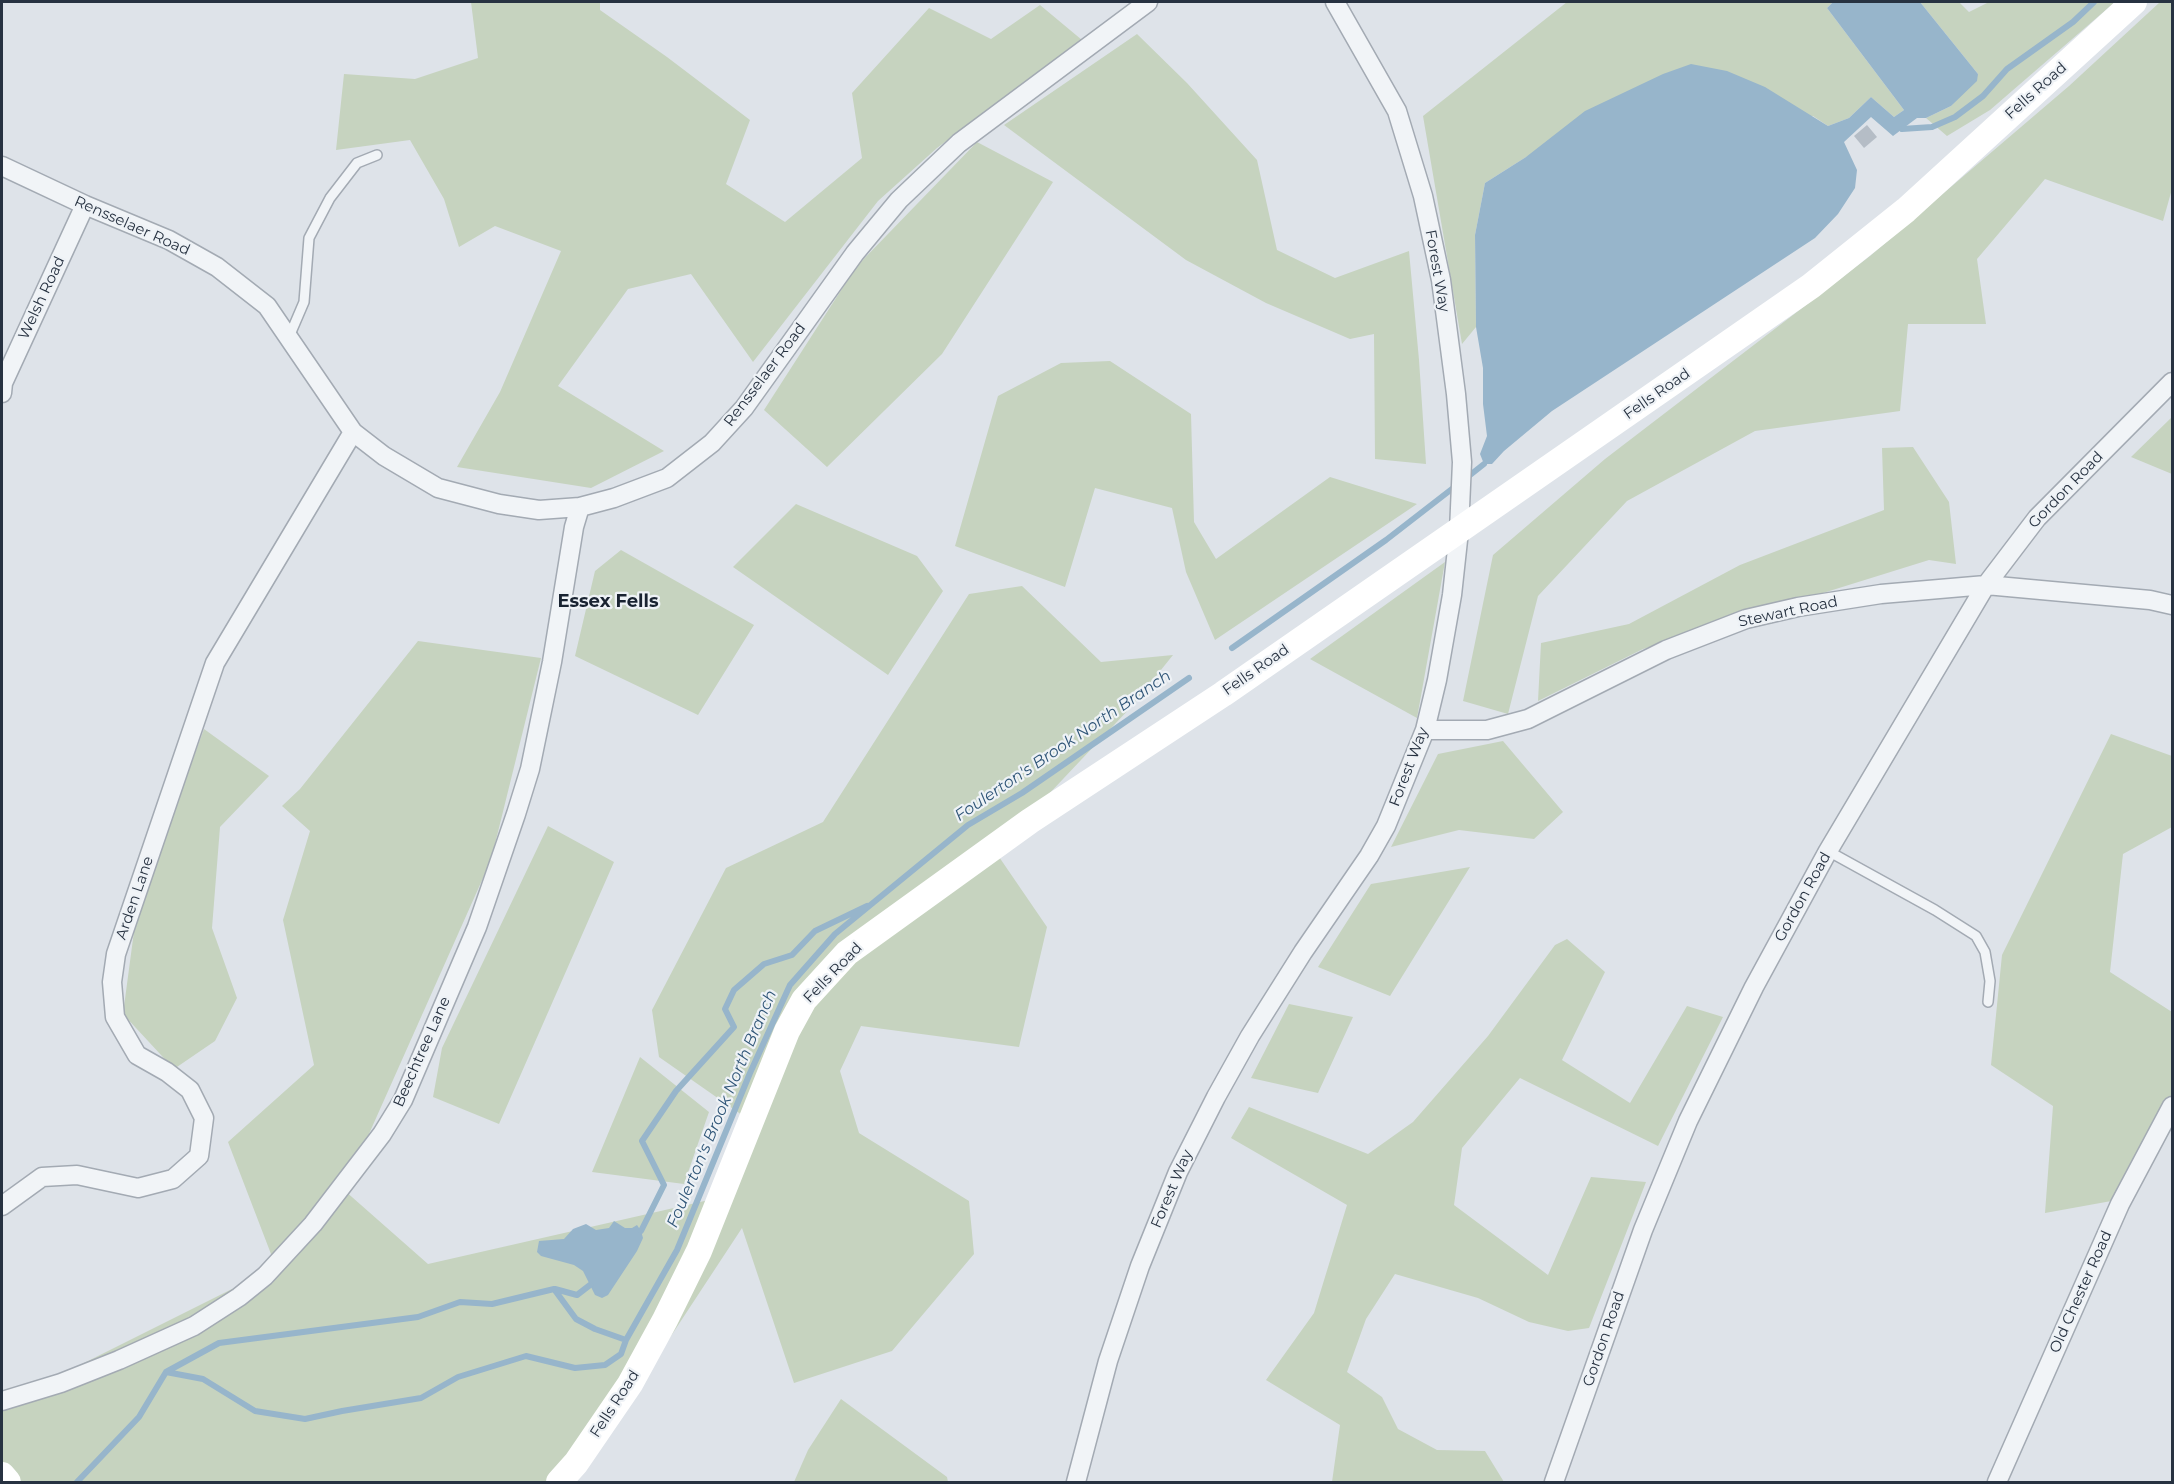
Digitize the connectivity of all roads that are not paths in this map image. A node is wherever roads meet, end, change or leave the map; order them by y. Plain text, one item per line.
1 (1148, 2) edge
2 (1335, 2) edge
3 (2134, 2) edge
4 (377, 154) dead end
5 (2, 166) edge
6 (85, 205) junction
7 (288, 339) junction
8 (2172, 382) edge
9 (2, 393) edge
10 (353, 432) junction
11 (580, 507) junction
12 (1459, 531) junction
13 (1986, 585) junction
14 (2172, 605) edge
15 (1425, 730) junction
16 (1828, 851) junction
17 (1988, 1002) dead end
18 (2172, 1106) edge
19 (2, 1206) edge
20 (2, 1401) edge
21 (2, 1475) edge
22 (8, 1482) edge
23 (559, 1482) edge
24 (1076, 1482) edge
25 (1554, 1482) edge
26 (1997, 1482) edge

1 - 11 street, Rensselaer Road
2 - 12 street, Forest Way
3 - 12 street, Fells Road
4 - 7 lane
5 - 6 street, Rensselaer Road
6 - 7 street, Rensselaer Road
6 - 9 street, Welsh Road
7 - 10 street, Rensselaer Road
8 - 13 street, Gordon Road
10 - 11 street, Rensselaer Road
10 - 19 street, Arden Lane
11 - 20 street, Beechtree Lane
12 - 15 street, Forest Way
12 - 23 street, Fells Road
13 - 14 street, Stewart Road
13 - 15 street, Stewart Road
13 - 16 street, Gordon Road
15 - 24 street, Forest Way
16 - 17 lane
16 - 25 street, Gordon Road
18 - 26 street, Old Chester Road
21 - 22 street

